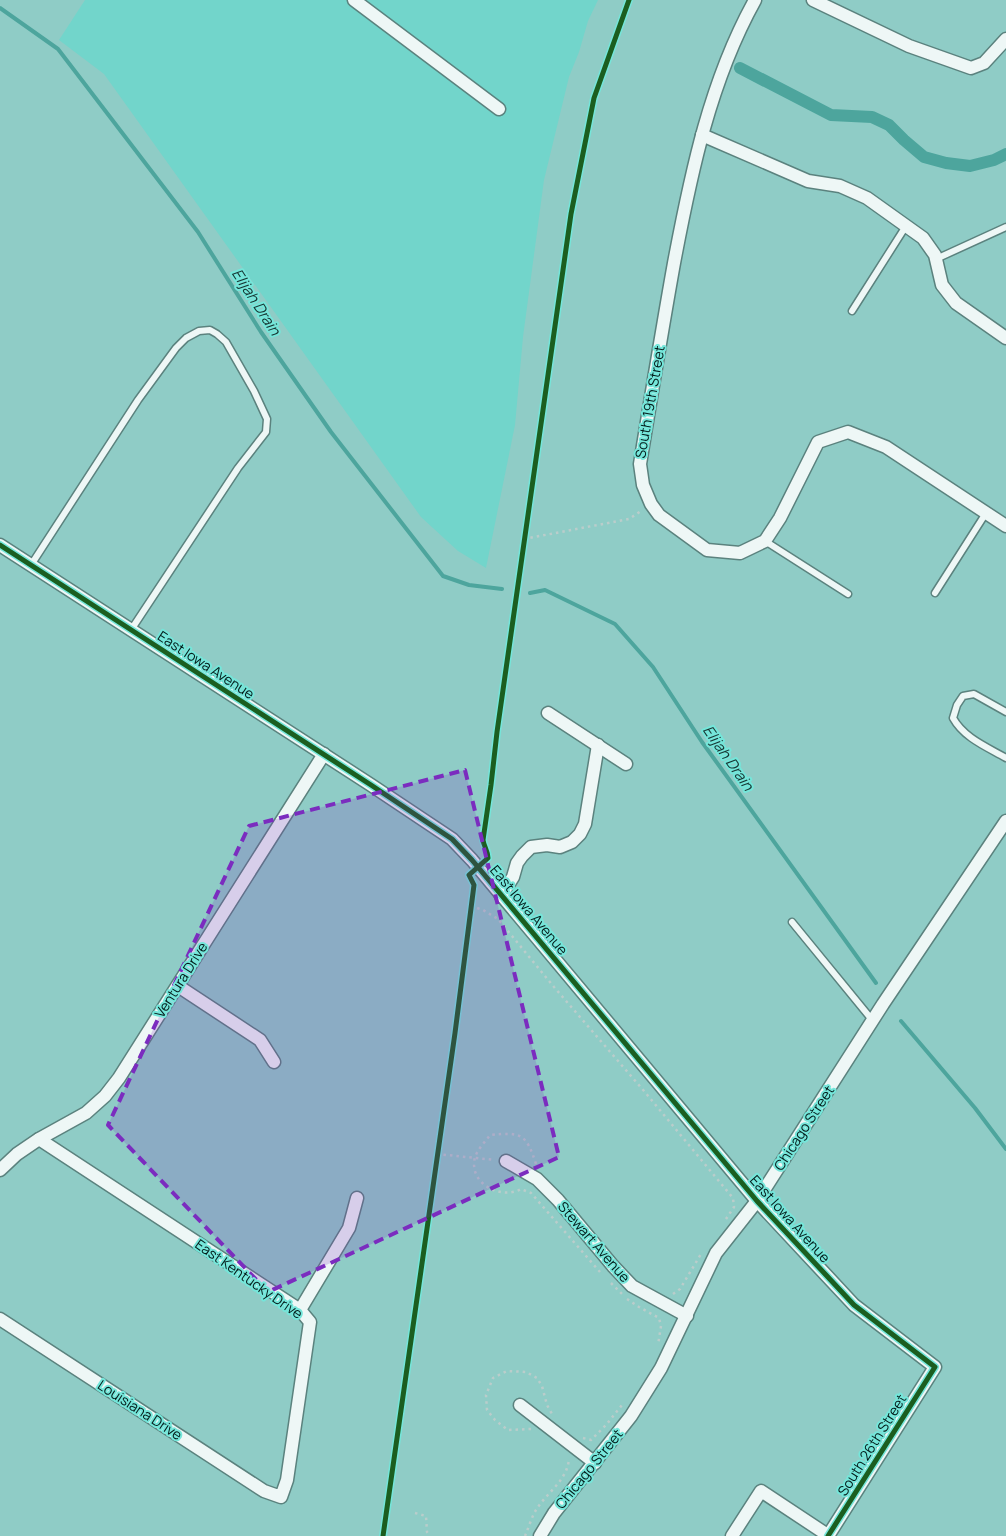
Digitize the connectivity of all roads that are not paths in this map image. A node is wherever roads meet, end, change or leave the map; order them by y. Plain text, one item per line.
1 (354, 0) edge
2 (755, 0) edge
3 (813, 0) edge
4 (1006, 38) edge
5 (499, 109) dead end
6 (702, 134) junction
7 (906, 226) junction
8 (1006, 227) edge
9 (936, 259) junction
10 (852, 311) dead end
11 (1006, 338) edge
12 (986, 513) junction
13 (1006, 526) edge
14 (766, 541) junction
15 (0, 545) edge
16 (31, 565) junction
17 (935, 593) dead end
18 (848, 594) dead end
19 (131, 630) junction
20 (1006, 712) edge
21 (548, 713) dead end
22 (598, 745) junction
23 (324, 754) junction
24 (1006, 758) edge
25 (626, 764) dead end
26 (1006, 821) edge
27 (501, 896) junction
28 (792, 922) dead end
29 (178, 986) junction
30 (873, 1020) junction
31 (274, 1062) dead end
32 (40, 1139) junction
33 (506, 1161) road end
34 (0, 1170) edge
35 (357, 1198) dead end
36 (757, 1201) junction
37 (300, 1310) junction
38 (687, 1316) junction
39 (0, 1319) edge
40 (935, 1367) joint
41 (520, 1405) dead end
42 (595, 1463) junction
43 (281, 1497) joint
44 (540, 1536) edge
45 (732, 1536) edge
46 (828, 1536) edge

1 - 5 street
2 - 6 street, South 19th Street
3 - 4 street
6 - 7 street
6 - 14 street, South 19th Street
7 - 9 street
7 - 10 lane
8 - 9 lane
9 - 11 street
12 - 13 street
12 - 14 street
12 - 17 lane
14 - 18 lane
15 - 16 street, East Iowa Avenue
16 - 19 street, East Iowa Avenue
16 - 19 lane
19 - 23 street, East Iowa Avenue
20 - 24 lane
21 - 22 street
22 - 25 street
22 - 27 street
23 - 27 street, East Iowa Avenue
23 - 29 street, Ventura Drive
26 - 30 street, Chicago Street
27 - 36 street, East Iowa Avenue
28 - 30 lane
29 - 31 street
29 - 32 street, Ventura Drive
30 - 36 street, Chicago Street
32 - 34 street, Ventura Drive
32 - 37 street, East Kentucky Drive
33 - 38 street, Stewart Avenue
35 - 37 street
36 - 38 street, Chicago Street
36 - 40 street, East Iowa Avenue
37 - 43 street, East Kentucky Drive
38 - 42 street, Chicago Street
39 - 43 street, Louisiana Drive
40 - 46 street, South 26th Street
41 - 42 street
42 - 44 street, Chicago Street
45 - 46 street, South 26th Street

